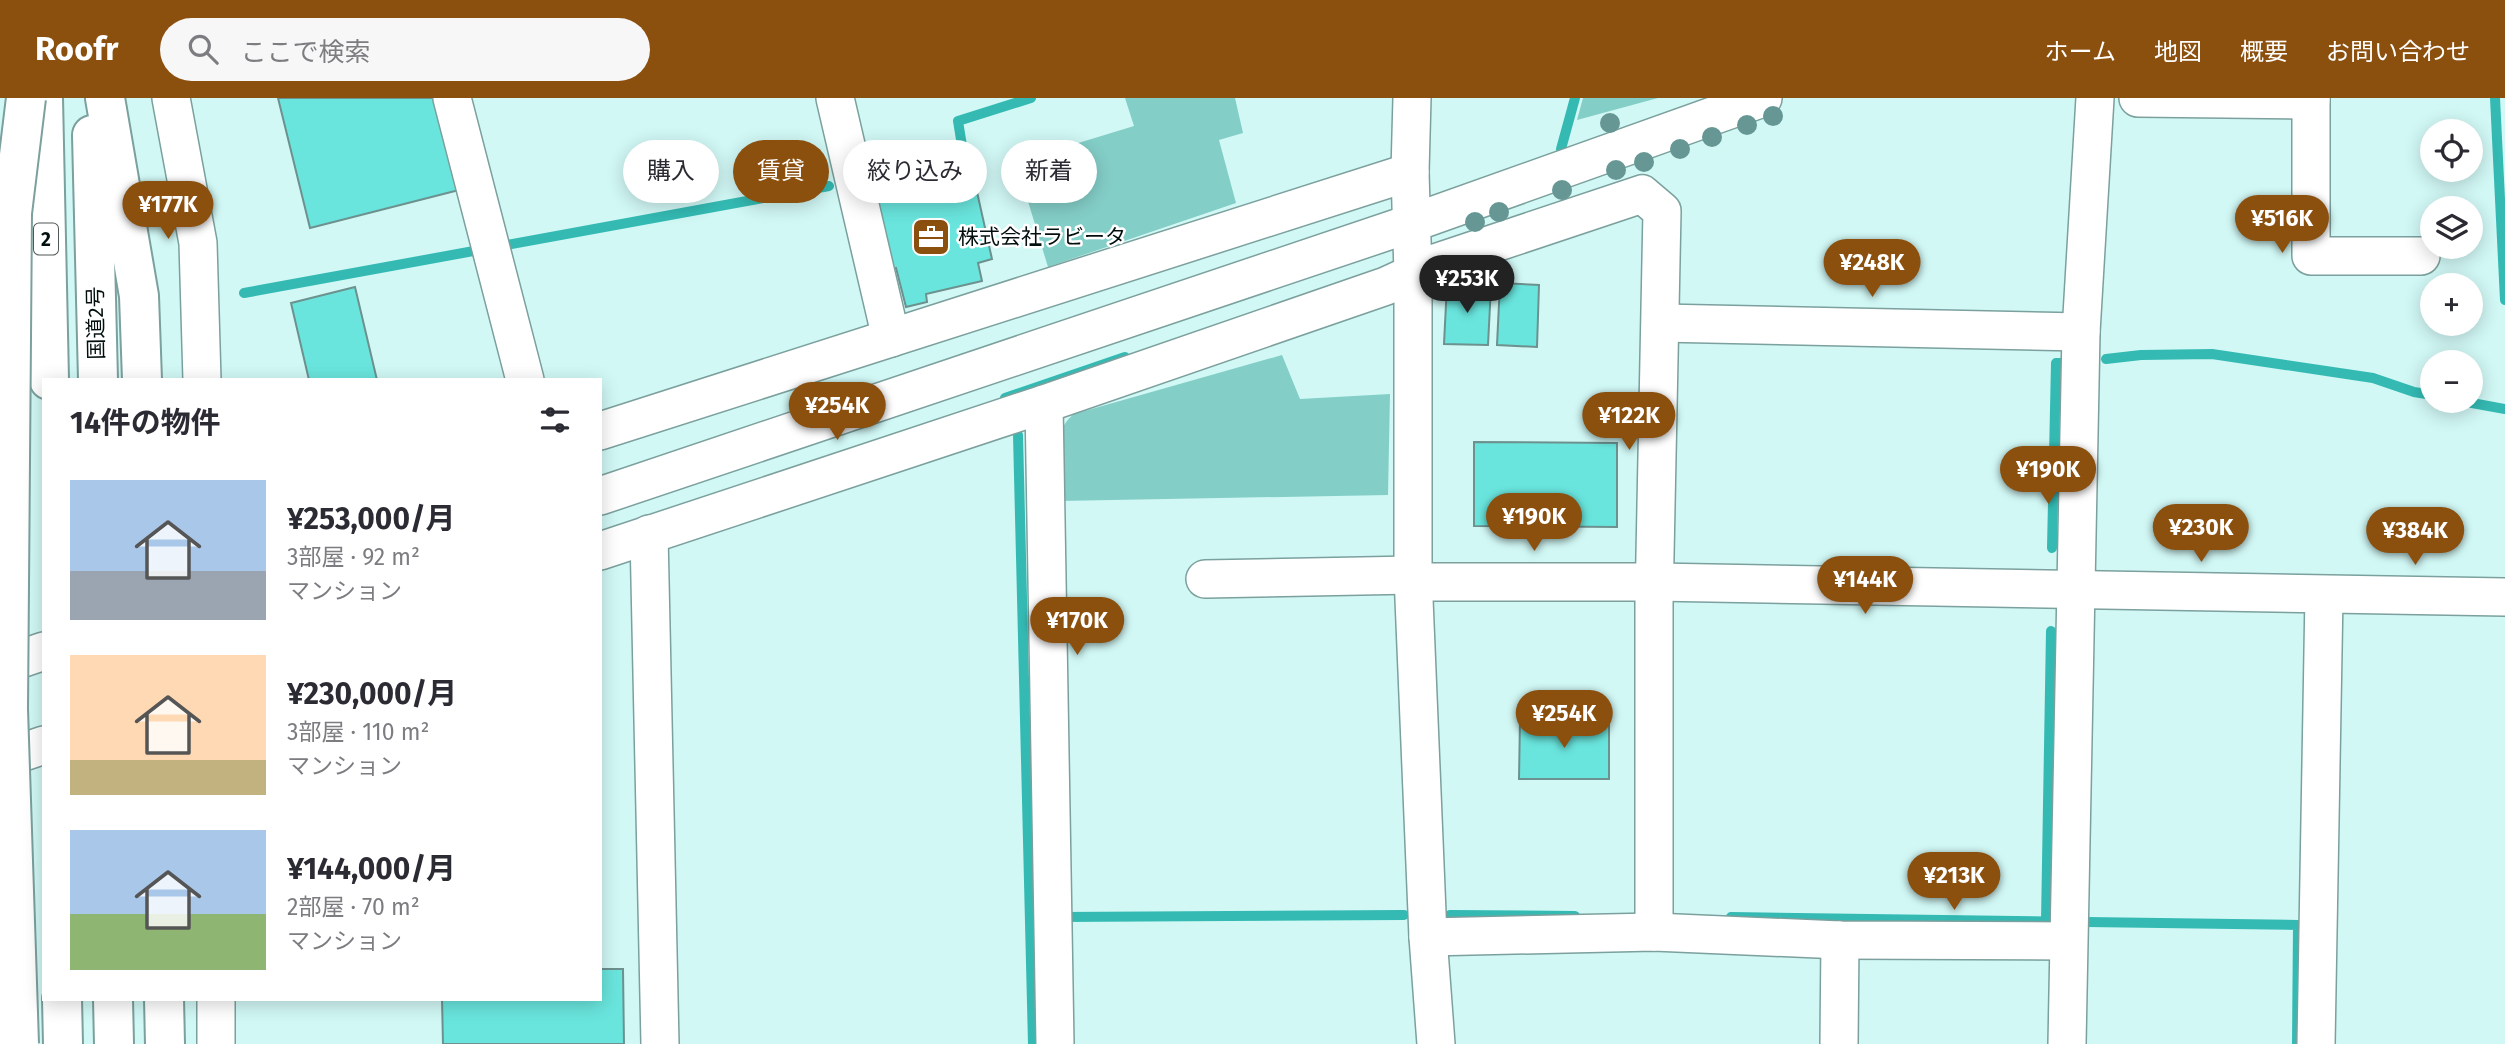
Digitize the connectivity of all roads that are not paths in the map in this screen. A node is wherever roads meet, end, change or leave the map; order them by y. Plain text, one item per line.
1 (26, 98) edge
2 (43, 98) edge
3 (91, 98) edge
4 (106, 98) edge
5 (171, 98) edge
6 (452, 98) edge
7 (835, 98) edge
8 (1412, 98) edge
9 (1763, 98) edge
10 (2095, 98) edge
11 (2138, 98) edge
12 (2311, 99) edge
13 (1410, 172) junction
14 (1412, 223) junction
15 (2420, 256) edge
16 (1413, 274) junction
17 (1661, 323) junction
18 (2081, 332) junction
19 (891, 338) junction
20 (49, 378) edge
21 (98, 378) edge
22 (142, 378) edge
23 (202, 378) edge
24 (524, 378) edge
25 (1044, 404) junction
26 (602, 430) edge
27 (602, 495) edge
28 (649, 534) junction
29 (602, 550) edge
30 (1413, 578) junction
31 (1205, 579) dead end
32 (1655, 582) junction
33 (2076, 591) junction
34 (2324, 595) junction
35 (2505, 597) edge
36 (42, 652) edge
37 (0, 666) edge
38 (42, 746) edge
39 (0, 760) edge
40 (1654, 922) junction
41 (2068, 928) junction
42 (1428, 937) junction
43 (1840, 940) junction
44 (62, 1001) edge
45 (113, 1001) edge
46 (164, 1001) edge
47 (216, 1001) edge
48 (19, 1044) edge
49 (63, 1044) edge
50 (114, 1044) edge
51 (165, 1044) edge
52 (216, 1044) edge
53 (660, 1044) edge
54 (1055, 1044) edge
55 (1436, 1044) edge
56 (1839, 1044) edge
57 (2067, 1044) edge
58 (2316, 1044) edge

1 - 48 highway, bridge
2 - 20 highway, 2
3 - 21 highway, 国道2号
4 - 22 highway
5 - 23 street
6 - 24 street
7 - 19 street
8 - 13 street
9 - 14 street
10 - 18 street
11 - 12 street
12 - 15 street
13 - 14 street
13 - 19 street
14 - 16 street
14 - 27 street
16 - 17 street
16 - 25 street
16 - 30 street
17 - 18 street
17 - 32 street
18 - 33 street
19 - 26 street
25 - 28 street
25 - 54 street
28 - 29 street
28 - 53 street
30 - 31 street
30 - 32 street
30 - 42 street
32 - 33 street
32 - 40 street
33 - 34 street
33 - 41 street
34 - 35 street
34 - 58 street
36 - 37 street
38 - 39 street
40 - 42 street
40 - 43 street
41 - 43 street
41 - 57 street
42 - 55 street
43 - 56 street
44 - 49 highway
45 - 50 highway
46 - 51 highway
47 - 52 street

